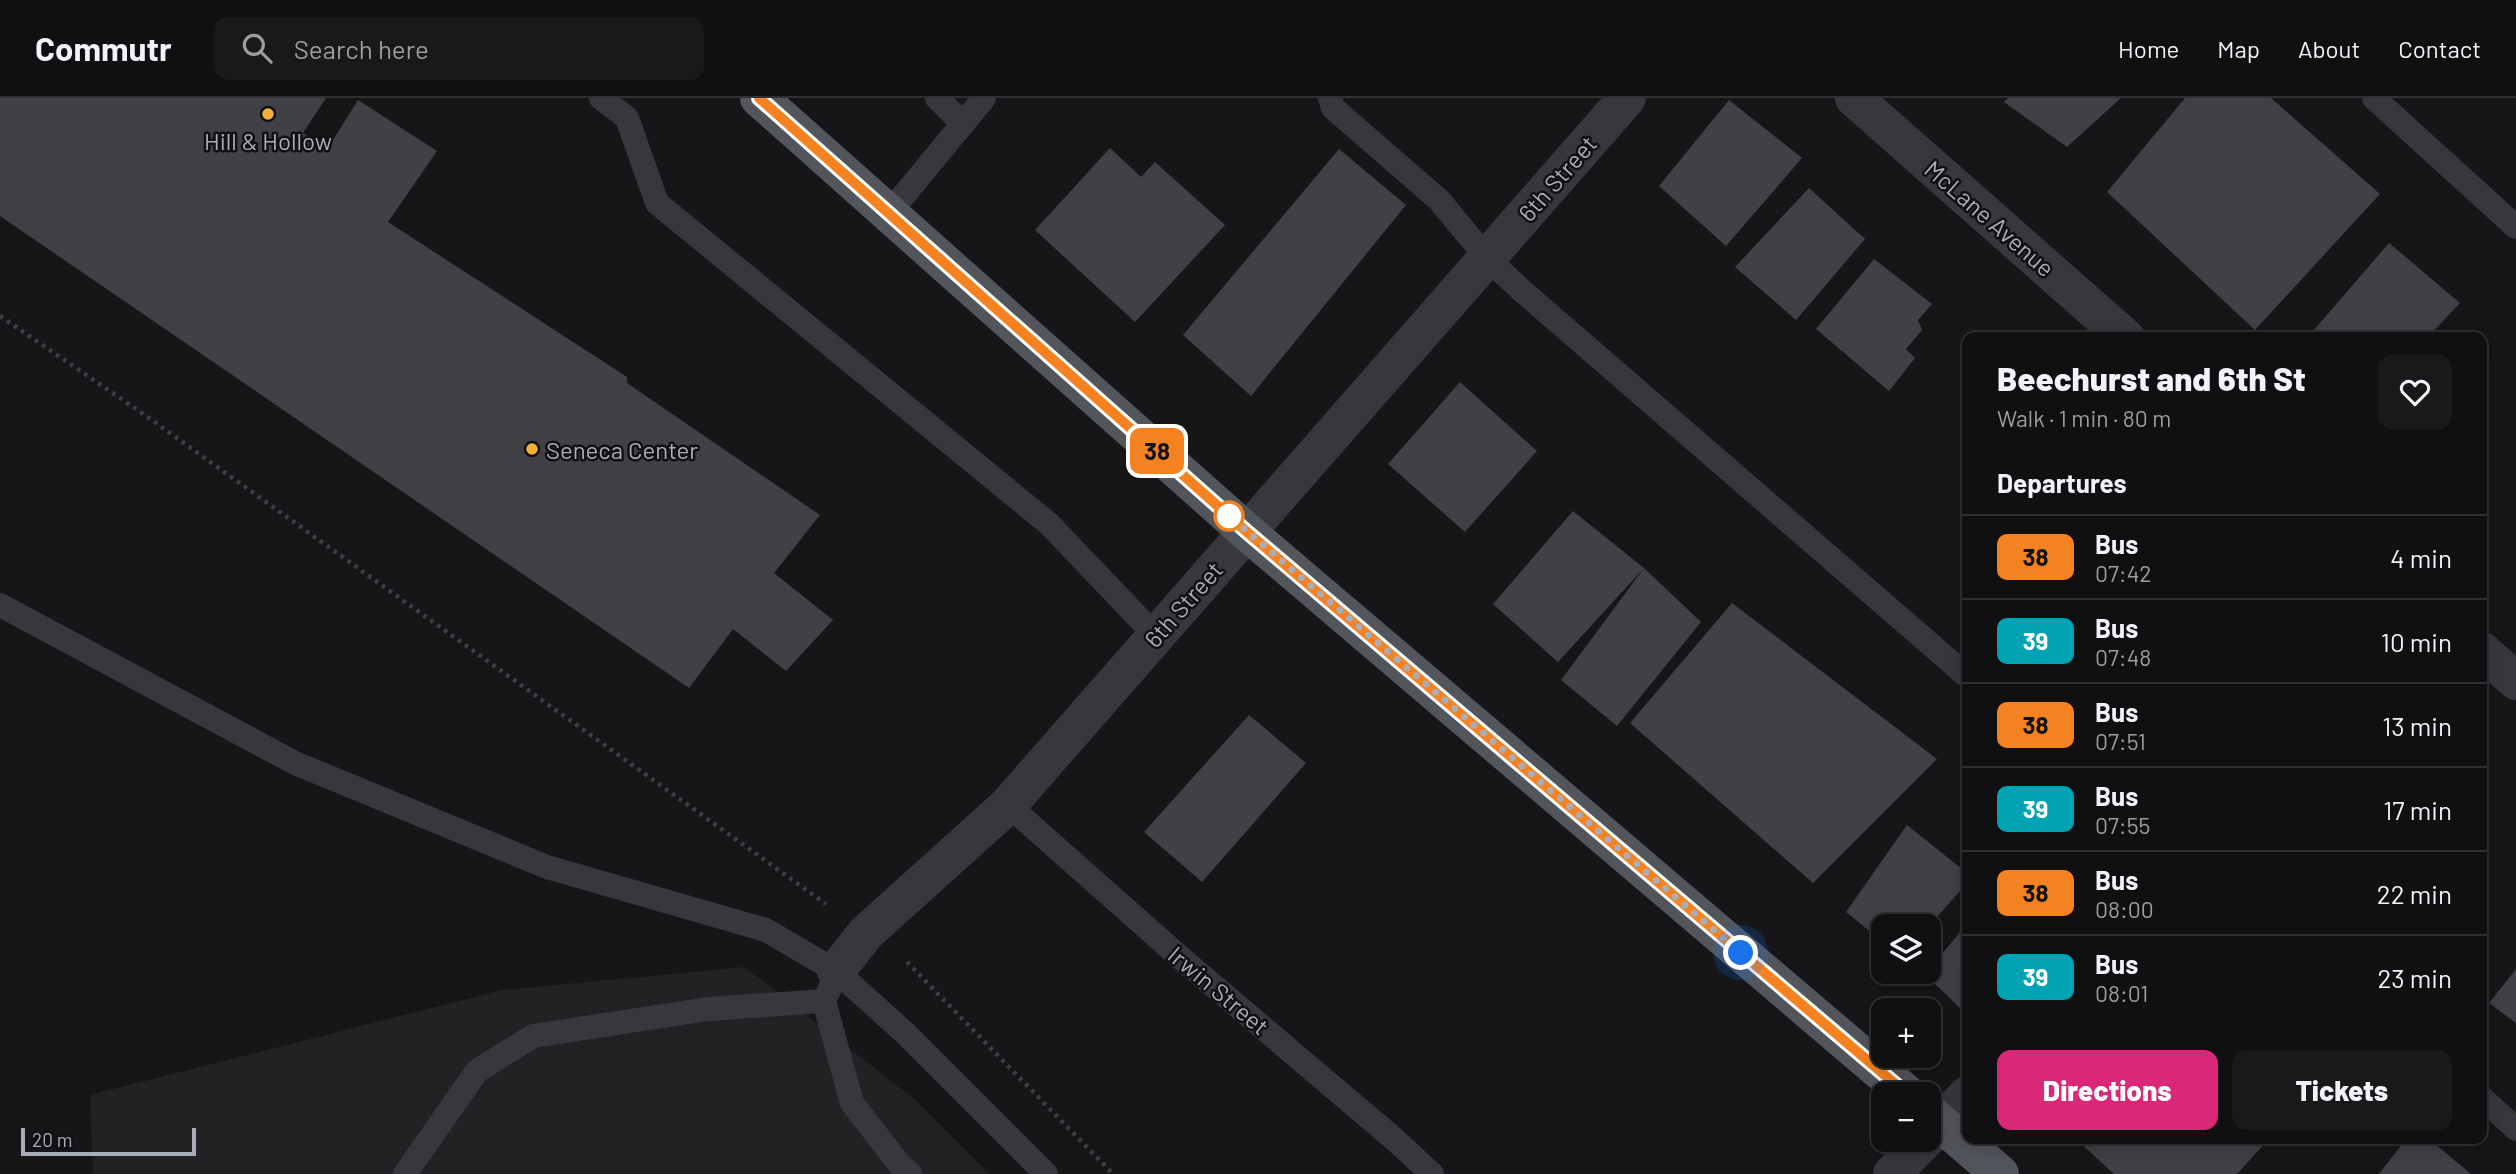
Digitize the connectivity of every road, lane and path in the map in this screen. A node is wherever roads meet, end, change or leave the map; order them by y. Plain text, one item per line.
1 (601, 98) edge
2 (759, 98) edge
3 (937, 98) edge
4 (984, 98) edge
5 (1330, 98) edge
6 (1627, 98) edge
7 (1854, 98) edge
8 (2374, 98) edge
9 (963, 124) junction
10 (890, 212) junction
11 (2516, 227) edge
12 (1487, 258) junction
13 (0, 316) edge
14 (2119, 332) edge
15 (1247, 532) junction
16 (0, 605) edge
17 (1156, 636) junction
18 (2487, 655) edge
19 (1962, 672) edge
20 (2516, 681) edge
21 (1007, 804) junction
22 (866, 933) junction
23 (830, 986) junction
24 (1893, 1082) edge
25 (1962, 1100) edge
26 (2487, 1103) edge
27 (1941, 1119) edge
28 (2516, 1129) edge
29 (1941, 1135) edge
30 (1911, 1152) edge
31 (405, 1174) edge
32 (910, 1174) edge
33 (1046, 1174) edge
34 (1113, 1174) edge
35 (1432, 1174) edge
36 (1892, 1174) edge
37 (2000, 1174) edge

1 - 17 lane
2 - 10 main road
3 - 9 lane
4 - 9 lane
5 - 12 lane
6 - 12 street, 6th Street
7 - 14 street, McLane Avenue
8 - 11 lane
9 - 10 lane
10 - 15 main road
12 - 15 street, 6th Street
12 - 19 lane
13 - 22 path
15 - 17 street, 6th Street
15 - 24 main road
16 - 23 lane
17 - 21 street, 6th Street
18 - 20 street
21 - 22 street, 6th Street
21 - 35 lane, Irwin Street
22 - 23 street, 6th Street
22 - 34 path
23 - 31 lane
23 - 32 lane
23 - 33 lane
25 - 27 street
26 - 28 lane
29 - 37 main road
30 - 36 street

